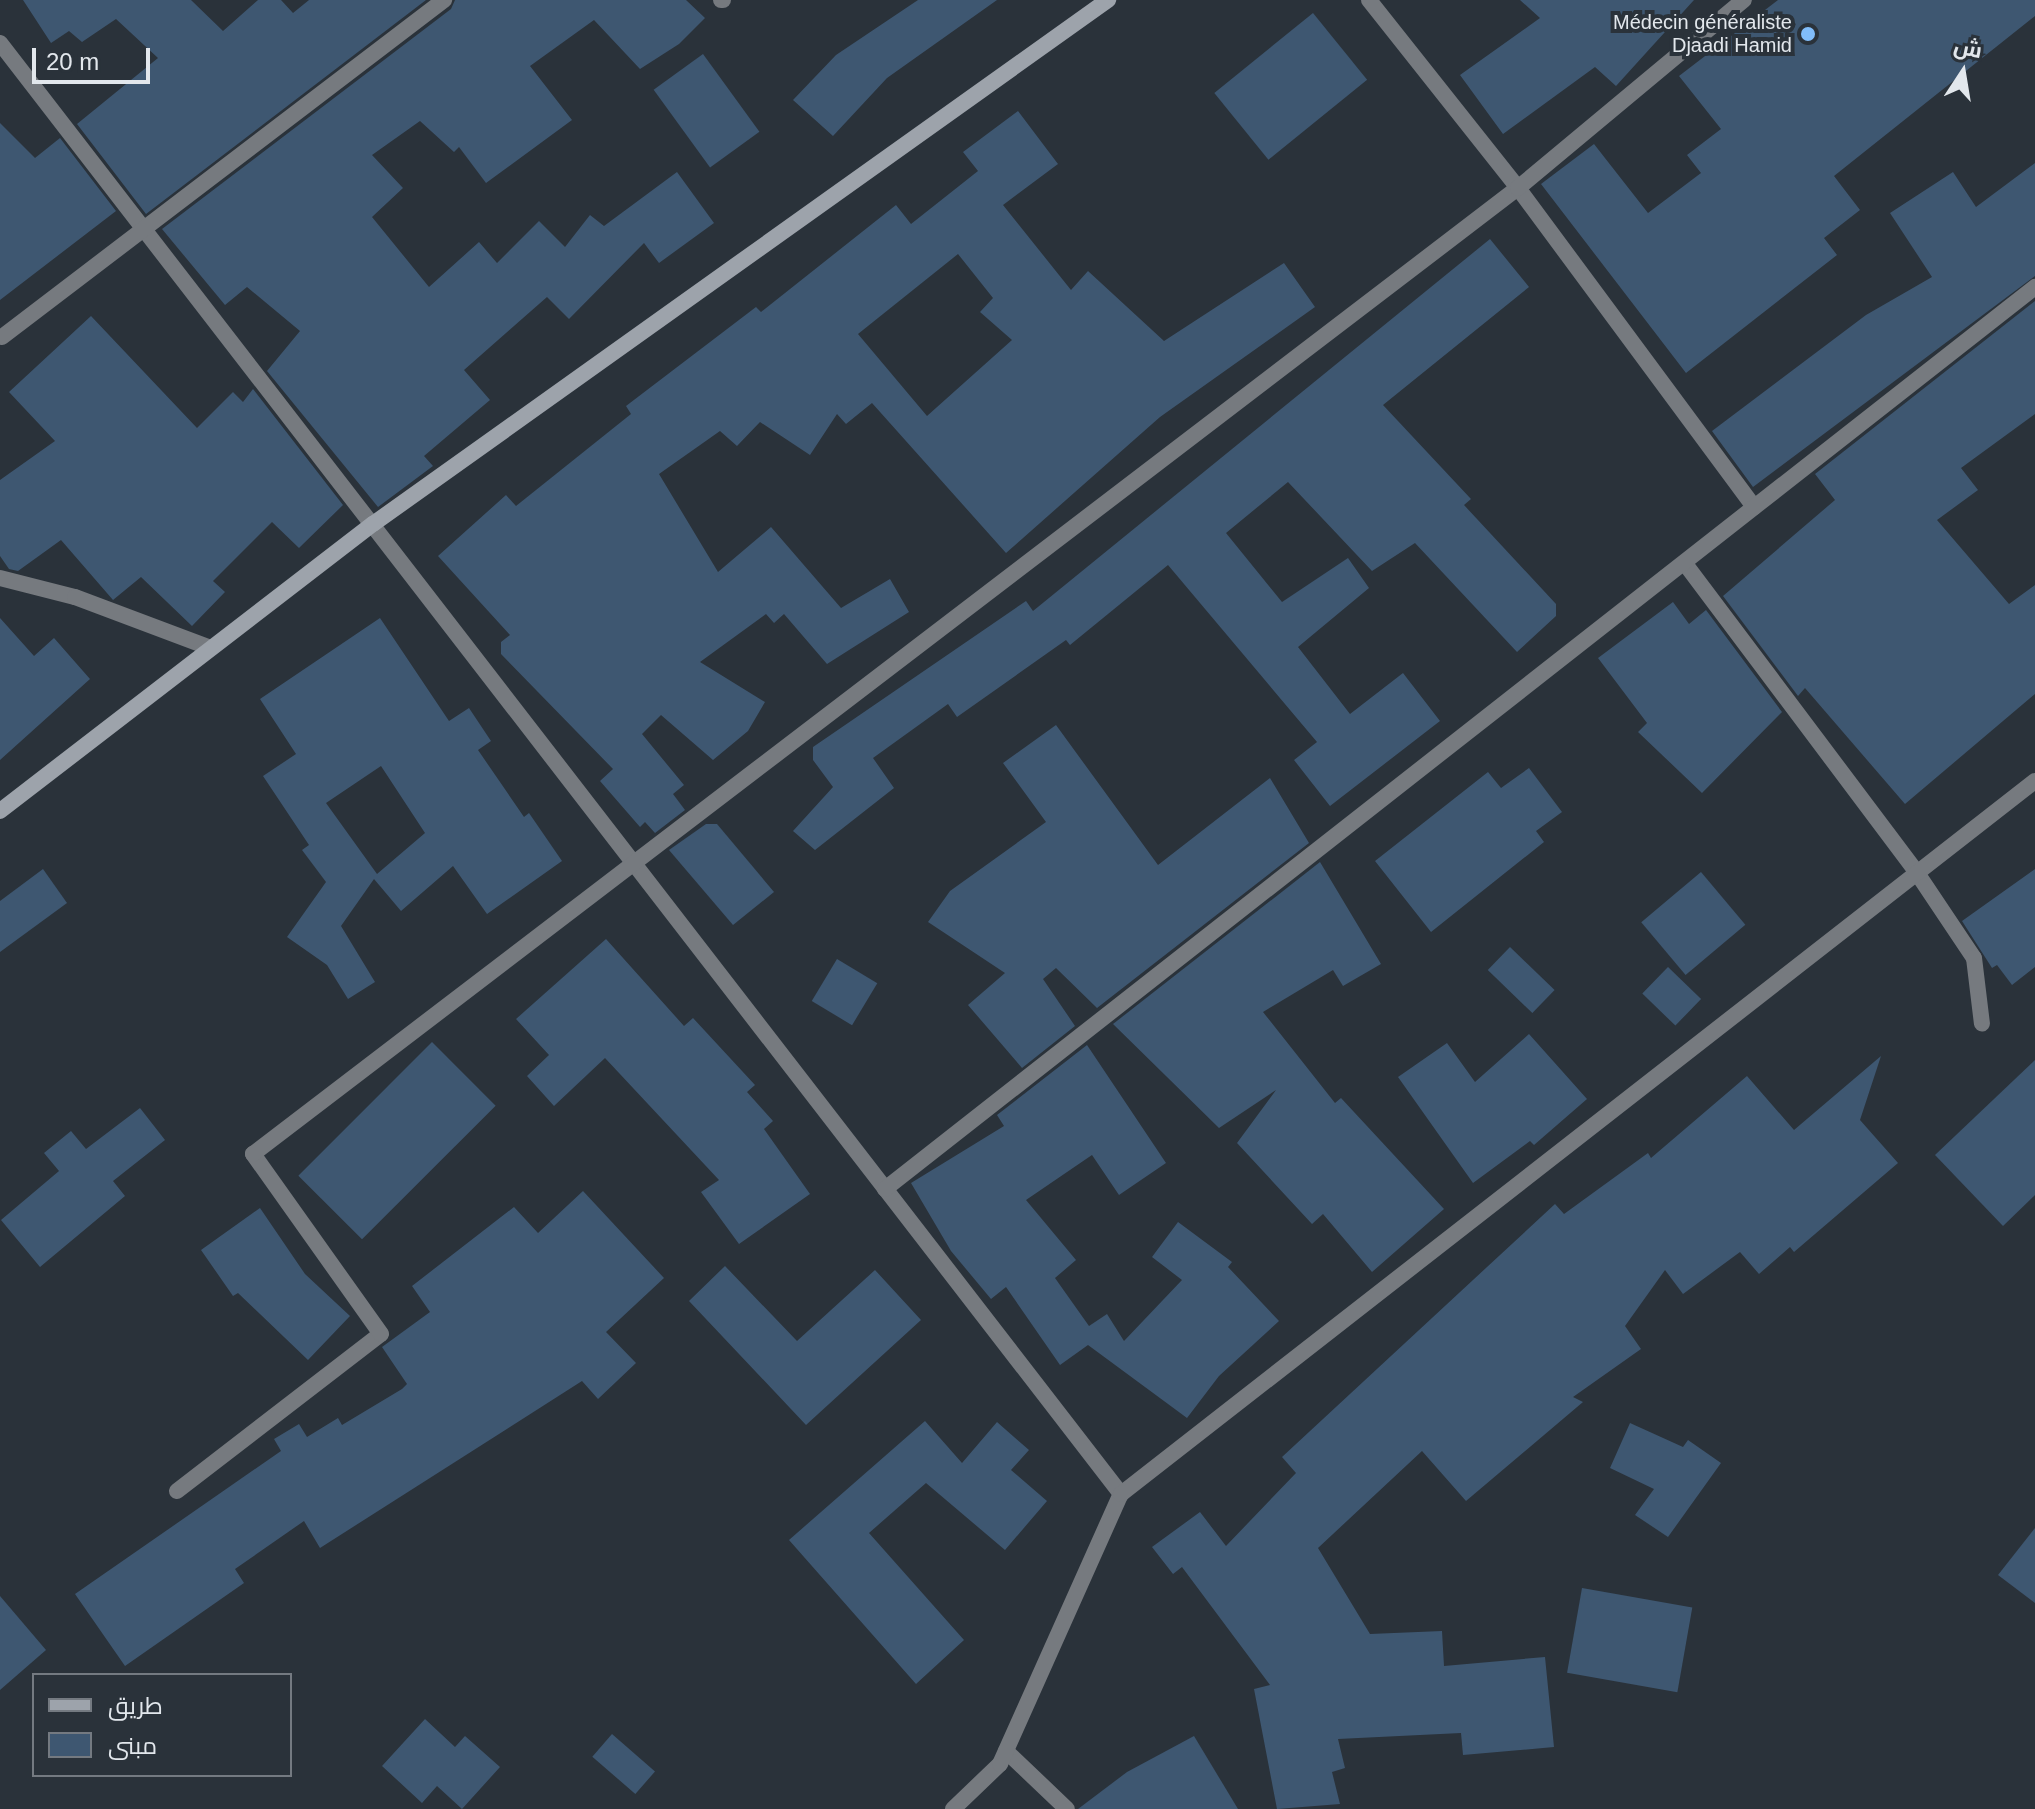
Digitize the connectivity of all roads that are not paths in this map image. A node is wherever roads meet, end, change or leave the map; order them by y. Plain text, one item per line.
1 (444, 0) edge
2 (1108, 0) edge
3 (1369, 0) edge
4 (1744, 0) edge
5 (0, 43) edge
6 (1518, 188) junction
7 (144, 230) junction
8 (2035, 287) edge
9 (2, 337) dead end
10 (1754, 507) junction
11 (373, 524) junction
12 (1686, 565) junction
13 (0, 578) edge
14 (211, 648) junction
15 (2035, 781) edge
16 (0, 811) edge
17 (632, 861) junction
18 (1917, 873) junction
19 (1982, 1024) dead end
20 (885, 1189) junction
21 (177, 1491) dead end
22 (1121, 1494) junction
23 (1006, 1751) junction
24 (953, 1809) edge
25 (1067, 1809) edge

1 - 7 street
2 - 11 street
3 - 6 street
4 - 6 street
5 - 7 street
6 - 10 street
6 - 17 street
7 - 9 street
7 - 11 street
8 - 10 street
10 - 12 street
11 - 14 street
11 - 17 street
12 - 18 street
12 - 20 street
13 - 14 street
14 - 16 street
15 - 18 street
17 - 20 street
17 - 21 street
18 - 19 street
18 - 22 street
20 - 22 street
22 - 23 street
23 - 24 street
23 - 25 street

